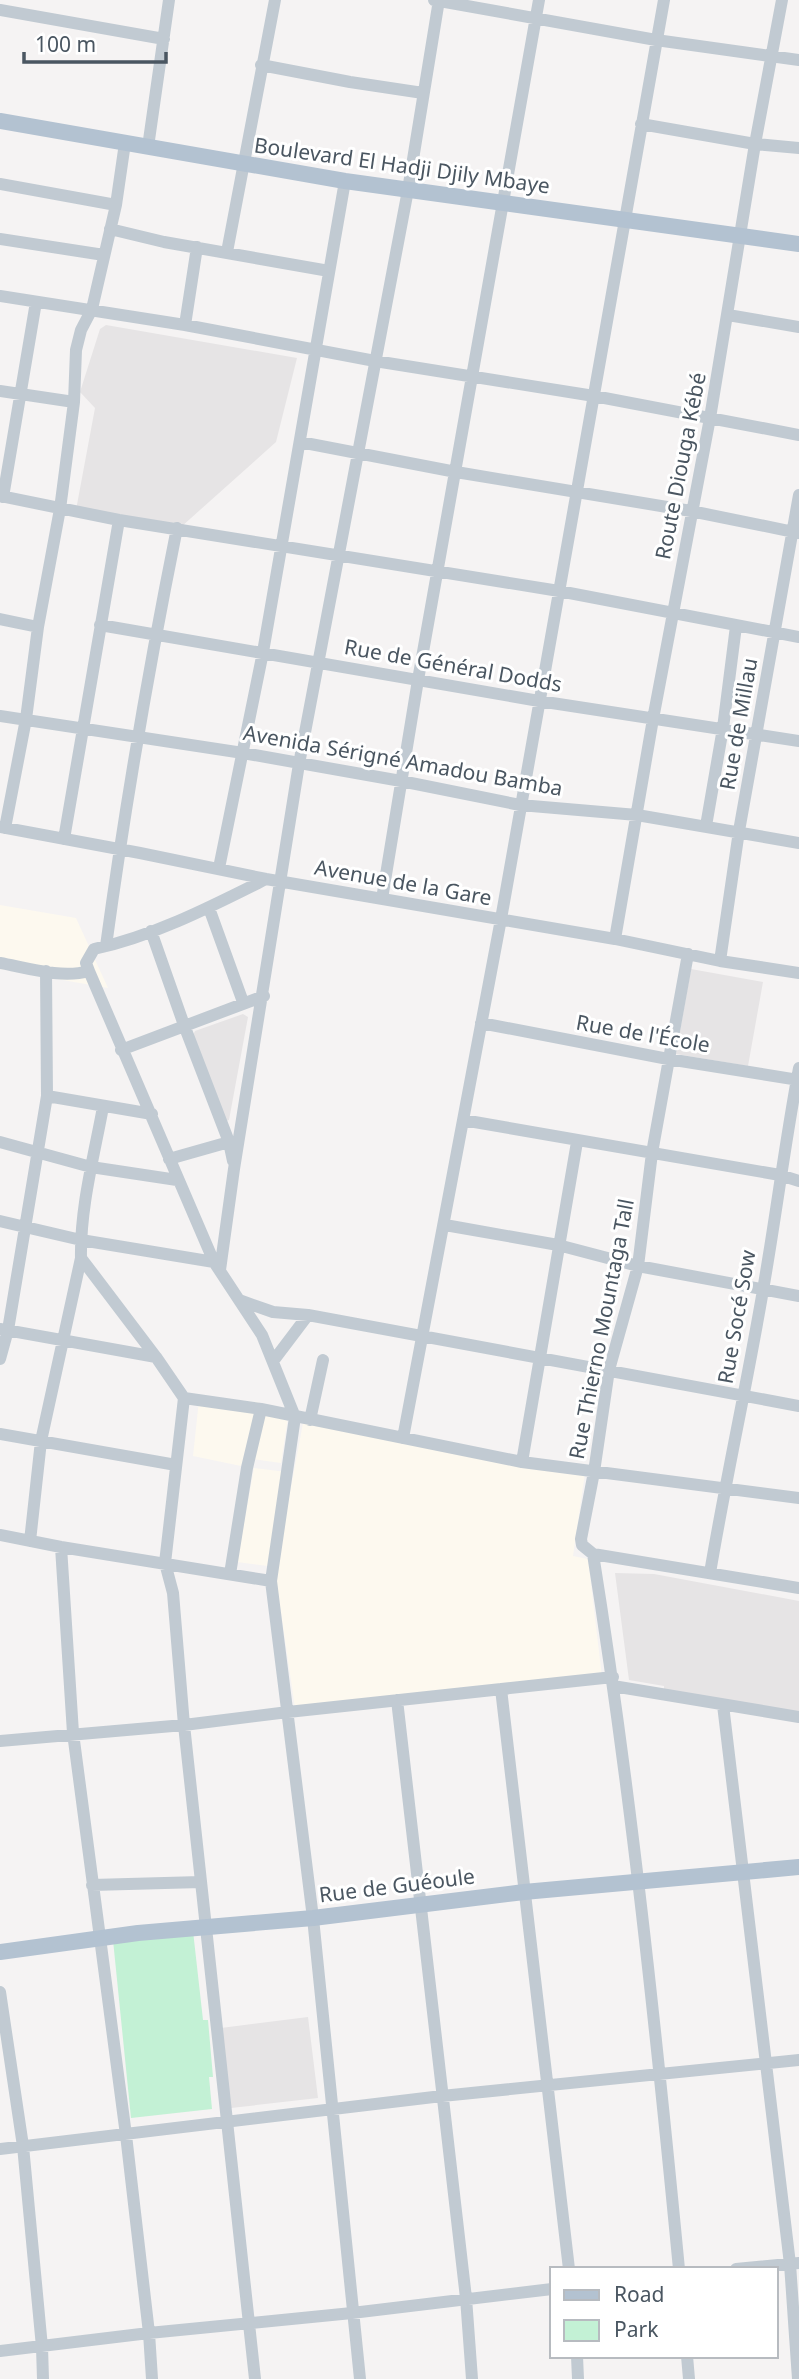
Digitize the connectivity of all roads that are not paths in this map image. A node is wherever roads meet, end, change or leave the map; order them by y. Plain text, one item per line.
1 (1, 0) edge
2 (169, 0) edge
3 (275, 0) edge
4 (437, 0) edge
5 (539, 0) edge
6 (664, 0) edge
7 (782, 0) edge
8 (0, 8) edge
9 (534, 17) junction
10 (164, 39) junction
11 (656, 40) junction
12 (772, 56) junction
13 (799, 60) edge
14 (261, 65) junction
15 (424, 93) junction
16 (0, 121) edge
17 (641, 124) junction
18 (125, 143) junction
19 (755, 144) junction
20 (148, 146) junction
21 (799, 149) edge
22 (244, 164) junction
23 (345, 181) junction
24 (0, 184) edge
25 (408, 190) junction
26 (504, 203) junction
27 (116, 205) junction
28 (624, 219) junction
29 (110, 229) junction
30 (740, 236) junction
31 (0, 239) edge
32 (799, 244) edge
33 (197, 247) junction
34 (227, 252) junction
35 (104, 255) junction
36 (330, 271) junction
37 (0, 296) edge
38 (36, 302) junction
39 (92, 309) junction
40 (729, 315) junction
41 (186, 325) junction
42 (799, 327) edge
43 (315, 351) junction
44 (375, 361) junction
45 (474, 376) junction
46 (0, 391) edge
47 (21, 394) junction
48 (594, 396) junction
49 (74, 402) junction
50 (710, 418) junction
51 (799, 435) edge
52 (300, 442) junction
53 (359, 454) junction
54 (456, 472) junction
55 (575, 491) junction
56 (799, 495) edge
57 (2, 496) edge
58 (60, 509) junction
59 (691, 511) junction
60 (119, 520) junction
61 (177, 528) junction
62 (795, 532) edge
63 (282, 545) junction
64 (340, 555) junction
65 (439, 573) junction
66 (559, 591) junction
67 (673, 614) junction
68 (0, 620) edge
69 (100, 625) junction
70 (736, 626) junction
71 (38, 627) junction
72 (775, 632) junction
73 (156, 634) junction
74 (799, 637) edge
75 (263, 653) junction
76 (319, 662) junction
77 (418, 680) junction
78 (539, 701) junction
79 (0, 716) edge
80 (26, 719) junction
81 (653, 719) junction
82 (82, 727) junction
83 (723, 728) junction
84 (757, 735) junction
85 (139, 737) junction
86 (799, 741) edge
87 (243, 753) junction
88 (299, 764) junction
89 (401, 781) junction
90 (520, 805) junction
91 (637, 815) junction
92 (706, 826) junction
93 (2, 828) edge
94 (739, 831) junction
95 (64, 839) junction
96 (799, 843) edge
97 (119, 850) junction
98 (219, 868) junction
99 (266, 879) junction
100 (282, 881) junction
101 (382, 899) junction
102 (209, 908) junction
103 (500, 919) junction
104 (151, 931) junction
105 (615, 939) junction
106 (106, 946) junction
107 (688, 954) junction
108 (720, 961) junction
109 (0, 963) edge
110 (46, 971) junction
111 (89, 971) junction
112 (799, 973) edge
113 (264, 996) junction
114 (243, 1002) junction
115 (481, 1023) junction
116 (184, 1025) junction
117 (121, 1050) junction
118 (668, 1059) junction
119 (798, 1076) edge
120 (47, 1096) junction
121 (103, 1107) junction
122 (152, 1114) junction
123 (463, 1120) junction
124 (0, 1142) edge
125 (229, 1142) junction
126 (577, 1142) junction
127 (37, 1152) junction
128 (652, 1153) junction
129 (169, 1159) junction
130 (91, 1167) junction
131 (234, 1169) junction
132 (780, 1175) junction
133 (177, 1180) junction
134 (799, 1181) edge
135 (0, 1222) edge
136 (444, 1225) junction
137 (24, 1228) junction
138 (80, 1240) junction
139 (558, 1245) junction
140 (81, 1258) junction
141 (217, 1266) junction
142 (638, 1266) junction
143 (764, 1289) junction
144 (799, 1296) edge
145 (239, 1300) junction
146 (308, 1315) junction
147 (4, 1330) edge
148 (422, 1336) junction
149 (62, 1341) junction
150 (156, 1357) junction
151 (539, 1358) junction
152 (0, 1359) edge
153 (274, 1360) junction
154 (323, 1360) dead end
155 (609, 1370) junction
156 (742, 1394) junction
157 (184, 1398) junction
158 (799, 1406) edge
159 (261, 1409) junction
160 (295, 1417) junction
161 (310, 1420) junction
162 (0, 1434) edge
163 (403, 1438) junction
164 (41, 1441) junction
165 (522, 1462) junction
166 (176, 1465) junction
167 (594, 1472) junction
168 (724, 1487) junction
169 (799, 1498) edge
170 (0, 1535) edge
171 (30, 1541) junction
172 (61, 1547) junction
173 (593, 1554) junction
174 (165, 1563) junction
175 (710, 1573) junction
176 (230, 1574) junction
177 (271, 1581) junction
178 (799, 1588) edge
179 (613, 1681) junction
180 (501, 1689) junction
181 (397, 1700) junction
182 (723, 1705) junction
183 (288, 1712) junction
184 (799, 1717) edge
185 (184, 1725) junction
186 (73, 1733) junction
187 (0, 1741) edge
188 (799, 1867) edge
189 (744, 1871) junction
190 (640, 1881) junction
191 (201, 1882) junction
192 (92, 1885) junction
193 (524, 1892) junction
194 (421, 1903) junction
195 (313, 1917) junction
196 (206, 1928) junction
197 (99, 1939) junction
198 (0, 1952) edge
199 (0, 1992) edge
200 (799, 2060) edge
201 (767, 2063) junction
202 (660, 2073) junction
203 (548, 2086) junction
204 (442, 2096) junction
205 (333, 2110) junction
206 (226, 2121) junction
207 (126, 2136) junction
208 (23, 2146) junction
209 (0, 2149) edge
210 (794, 2264) edge
211 (569, 2267) edge
212 (679, 2267) edge
213 (759, 2267) edge
214 (550, 2289) edge
215 (466, 2298) junction
216 (352, 2313) junction
217 (249, 2324) junction
218 (149, 2333) junction
219 (42, 2347) junction
220 (0, 2351) edge
221 (577, 2358) edge
222 (687, 2358) edge
223 (43, 2379) edge
224 (152, 2379) edge
225 (255, 2379) edge
226 (360, 2379) edge
227 (472, 2379) edge
228 (578, 2379) edge
229 (689, 2379) edge
230 (798, 2379) edge

1 - 8 street
2 - 10 street
3 - 14 street
4 - 9 street
4 - 15 street
5 - 9 street
6 - 11 street
7 - 12 street, Route Diouga Kébé
8 - 10 street
9 - 11 street
9 - 26 street
10 - 20 street
11 - 12 street
11 - 17 street
12 - 13 street
12 - 19 street, Route Diouga Kébé
14 - 15 street
14 - 22 street
15 - 25 street
16 - 18 main road, Boulevard El Hadji Djily Mbaye
17 - 19 street
17 - 28 street
18 - 20 main road, Boulevard El Hadji Djily Mbaye
18 - 27 street
19 - 21 street
19 - 30 street, Route Diouga Kébé
20 - 22 main road, Boulevard El Hadji Djily Mbaye
22 - 23 main road, Boulevard El Hadji Djily Mbaye
22 - 34 street
23 - 25 main road, Boulevard El Hadji Djily Mbaye
23 - 36 street
24 - 27 street
25 - 26 main road, Boulevard El Hadji Djily Mbaye
25 - 44 street
26 - 28 main road, Boulevard El Hadji Djily Mbaye
26 - 45 street
27 - 29 street
28 - 30 main road, Boulevard El Hadji Djily Mbaye
28 - 48 street
29 - 33 street
29 - 35 street
30 - 32 main road, Boulevard El Hadji Djily Mbaye
30 - 40 street, Route Diouga Kébé
31 - 35 street
33 - 34 street
33 - 41 street
34 - 36 street
35 - 39 street
36 - 43 street
37 - 38 street
38 - 39 street
38 - 47 street
39 - 41 street
39 - 49 street
40 - 42 street
40 - 50 street, Route Diouga Kébé
41 - 43 street
43 - 44 street
43 - 52 street
44 - 45 street
44 - 53 street
45 - 48 street
45 - 54 street
46 - 47 street
47 - 49 street
47 - 57 street
48 - 50 street
48 - 55 street
49 - 58 street
50 - 51 street
50 - 59 street, Route Diouga Kébé
52 - 53 street
52 - 63 street
53 - 54 street
53 - 64 street
54 - 55 street
54 - 65 street
55 - 59 street
55 - 66 street
56 - 62 street, Rue de Millau
57 - 58 street
58 - 60 street
58 - 71 street
59 - 62 street
59 - 67 street, Route Diouga Kébé
60 - 61 street
60 - 69 street
61 - 63 street
61 - 73 street
62 - 72 street, Rue de Millau
63 - 64 street
63 - 75 street
64 - 65 street
64 - 76 street
65 - 66 street
65 - 77 street
66 - 67 street
66 - 78 street
67 - 70 street
67 - 81 street, Route Diouga Kébé
68 - 71 street
69 - 73 street, Rue de Général Dodds
69 - 82 street
70 - 72 street
70 - 83 street
71 - 80 street
72 - 74 street
72 - 84 street, Rue de Millau
73 - 75 street, Rue de Général Dodds
73 - 85 street
75 - 76 street, Rue de Général Dodds
75 - 87 street
76 - 77 street, Rue de Général Dodds
76 - 88 street
77 - 78 street, Rue de Général Dodds
77 - 89 street
78 - 81 street, Rue de Général Dodds
78 - 90 street
79 - 80 street, Avenida Sérigné Amadou Bamba
80 - 82 street, Avenida Sérigné Amadou Bamba
80 - 93 street
81 - 83 street, Rue de Général Dodds
81 - 91 street, Route Diouga Kébé
82 - 85 street, Avenida Sérigné Amadou Bamba
82 - 95 street
83 - 84 street, Rue de Général Dodds
83 - 92 street
84 - 86 street, Rue de Général Dodds
84 - 94 street, Rue de Millau
85 - 87 street, Avenida Sérigné Amadou Bamba
85 - 97 street
87 - 88 street, Avenida Sérigné Amadou Bamba
87 - 98 street
88 - 89 street, Avenida Sérigné Amadou Bamba
88 - 100 street
89 - 90 street, Avenida Sérigné Amadou Bamba
89 - 101 street
90 - 91 street, Avenida Sérigné Amadou Bamba
90 - 103 street
91 - 92 street, Avenida Sérigné Amadou Bamba
91 - 105 street, Route Diouga Kébé
92 - 94 street, Avenida Sérigné Amadou Bamba
93 - 95 street, Avenue de la Gare
94 - 96 street, Avenida Sérigné Amadou Bamba
94 - 108 street, Rue de Millau
95 - 97 street, Avenue de la Gare
97 - 98 street, Avenue de la Gare
97 - 106 street
98 - 99 street, Avenue de la Gare
99 - 100 street, Avenue de la Gare
99 - 102 street
100 - 101 street, Avenue de la Gare
100 - 113 street
101 - 103 street, Avenue de la Gare
102 - 104 street
102 - 114 street
103 - 105 street, Avenue de la Gare
103 - 115 street
104 - 106 street
104 - 116 street
105 - 107 street, Avenue de la Gare
106 - 111 street
107 - 108 street, Avenue de la Gare
107 - 118 street, Rue Thierno Mountaga Tall
108 - 112 street, Avenue de la Gare
109 - 110 street
110 - 111 street
110 - 120 street
111 - 117 street
113 - 114 street
113 - 131 street
114 - 116 street
115 - 118 street, Rue de l'École
115 - 123 street
116 - 117 street
116 - 125 street
117 - 122 street
118 - 119 street, Rue de l'École
118 - 128 street, Rue Thierno Mountaga Tall
119 - 132 street, Rue Socé Sow
120 - 121 street
120 - 127 street
121 - 122 street
121 - 130 street
122 - 129 street
123 - 126 street
123 - 136 street
124 - 127 street
125 - 129 street
125 - 131 street
126 - 128 street
126 - 139 street
127 - 130 street
127 - 137 street
128 - 132 street
128 - 142 street, Rue Thierno Mountaga Tall
129 - 133 street
130 - 133 street
130 - 138 street
131 - 141 street
132 - 134 street
132 - 143 street, Rue Socé Sow
133 - 141 street
135 - 137 street
136 - 139 street
136 - 148 street
137 - 138 street
137 - 147 street
138 - 140 street
138 - 141 street
139 - 142 street
139 - 151 street
140 - 149 street
140 - 150 street
141 - 145 street
142 - 143 street
142 - 155 street, Rue Thierno Mountaga Tall
143 - 144 street
143 - 156 street, Rue Socé Sow
145 - 146 street
145 - 153 street
146 - 148 street
146 - 153 street
147 - 149 street
147 - 152 street
148 - 151 street
148 - 163 street
149 - 150 street
149 - 164 street
150 - 157 street
151 - 155 street
151 - 165 street
153 - 160 street
154 - 161 street
155 - 156 street
155 - 167 street, Rue Thierno Mountaga Tall
156 - 158 street
156 - 168 street, Rue Socé Sow
157 - 159 street
157 - 166 street
159 - 160 street
159 - 176 street
160 - 161 street
160 - 177 street
161 - 163 street
162 - 164 street
163 - 165 street
164 - 166 street
164 - 171 street
165 - 167 street
166 - 174 street
167 - 168 street
167 - 173 street, Rue Thierno Mountaga Tall
168 - 169 street
168 - 175 street, Rue Socé Sow
170 - 171 street
171 - 172 street
172 - 174 street
172 - 186 street
173 - 175 street
173 - 179 street
174 - 176 street
174 - 185 street
175 - 178 street
176 - 177 street
177 - 183 street
179 - 180 street
179 - 182 street
179 - 190 street
180 - 181 street
180 - 193 street
181 - 183 street
181 - 194 street
182 - 184 street
182 - 189 street
183 - 185 street
183 - 195 street
185 - 186 street
185 - 191 street
186 - 187 street
186 - 192 street
188 - 189 main road, Rue de Guéoule
189 - 190 main road, Rue de Guéoule
189 - 201 street
190 - 193 main road, Rue de Guéoule
190 - 202 street
191 - 192 street
191 - 196 street
192 - 197 street
193 - 194 main road, Rue de Guéoule
193 - 203 street
194 - 195 main road, Rue de Guéoule
194 - 204 street
195 - 196 main road, Rue de Guéoule
195 - 205 street
196 - 197 main road, Rue de Guéoule
196 - 206 street
197 - 198 main road, Rue de Guéoule
197 - 207 street
199 - 208 street
200 - 201 street
201 - 202 street
201 - 210 street
202 - 203 street
202 - 212 street
203 - 204 street
203 - 211 street
204 - 205 street
204 - 215 street
205 - 206 street
205 - 216 street
206 - 207 street
206 - 217 street
207 - 208 street
207 - 218 street
208 - 209 street
208 - 219 street
210 - 213 street
210 - 230 street
214 - 215 street
215 - 216 street
215 - 227 street
216 - 217 street
216 - 226 street
217 - 218 street
217 - 225 street
218 - 219 street
218 - 224 street
219 - 220 street
219 - 223 street
221 - 228 street
222 - 229 street

